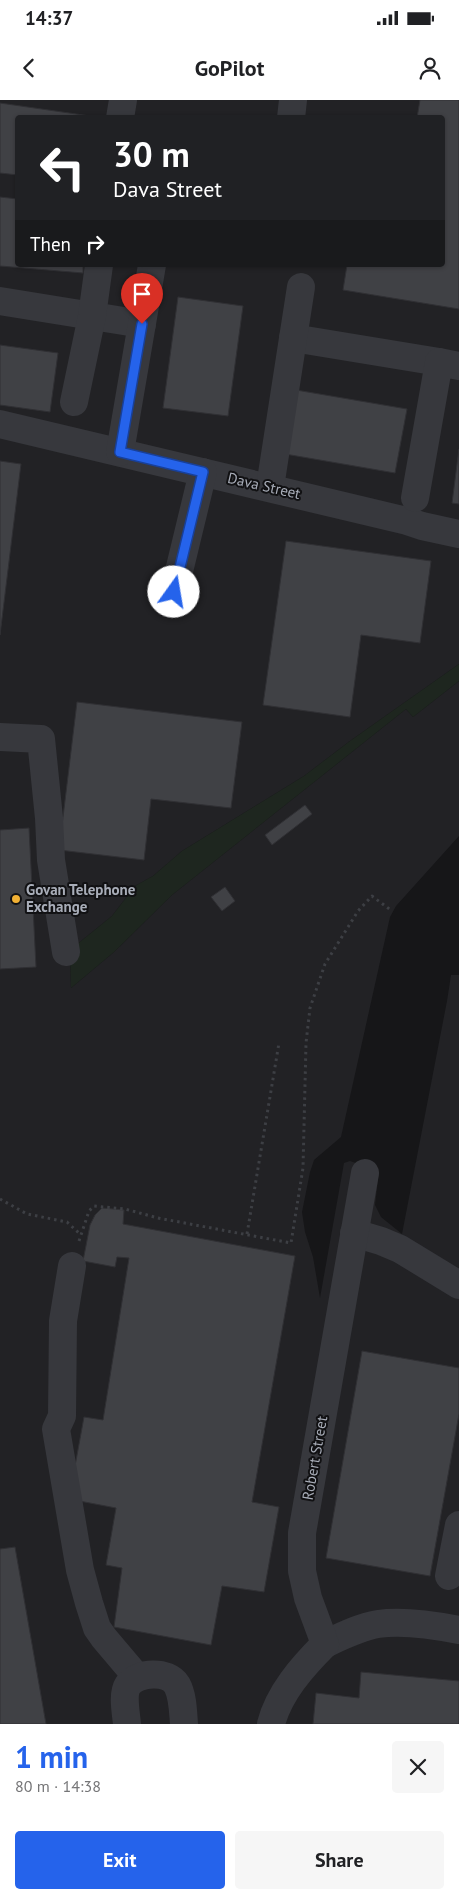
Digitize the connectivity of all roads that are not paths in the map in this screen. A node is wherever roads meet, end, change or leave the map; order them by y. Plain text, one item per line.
1 (123, 100) edge
2 (293, 100) edge
3 (120, 115) edge
4 (291, 115) edge
5 (99, 267) edge
6 (152, 267) edge
7 (300, 287) dead end
8 (0, 301) edge
9 (92, 316) junction
10 (142, 324) junction
11 (293, 338) junction
12 (449, 364) edge
13 (74, 402) dead end
14 (0, 424) edge
15 (120, 452) junction
16 (203, 472) junction
17 (270, 487) junction
18 (411, 509) junction
19 (459, 534) edge
20 (174, 592) dead end
21 (0, 736) edge
22 (66, 952) dead end
23 (365, 1173) dead end
24 (354, 1233) junction
25 (72, 1266) road end
26 (459, 1285) edge
27 (459, 1525) edge
28 (449, 1576) dead end
29 (459, 1630) edge
30 (325, 1644) junction
31 (137, 1677) junction
32 (127, 1724) edge
33 (184, 1724) edge
34 (271, 1724) edge

1 - 3 street
2 - 4 street
5 - 9 street
6 - 10 street
7 - 11 street
8 - 9 street
9 - 10 street
9 - 13 street
10 - 15 street
11 - 12 street
11 - 17 street
12 - 18 street
14 - 15 street, Dava Street
15 - 16 street, Dava Street
16 - 17 street, Dava Street
16 - 20 street
17 - 18 street, Dava Street
18 - 19 street, Dava Street
21 - 22 street
23 - 24 street, Robert Street
24 - 26 street
24 - 30 street, Robert Street
25 - 31 street
27 - 28 street
29 - 30 street
30 - 34 street
31 - 32 street
31 - 33 street

